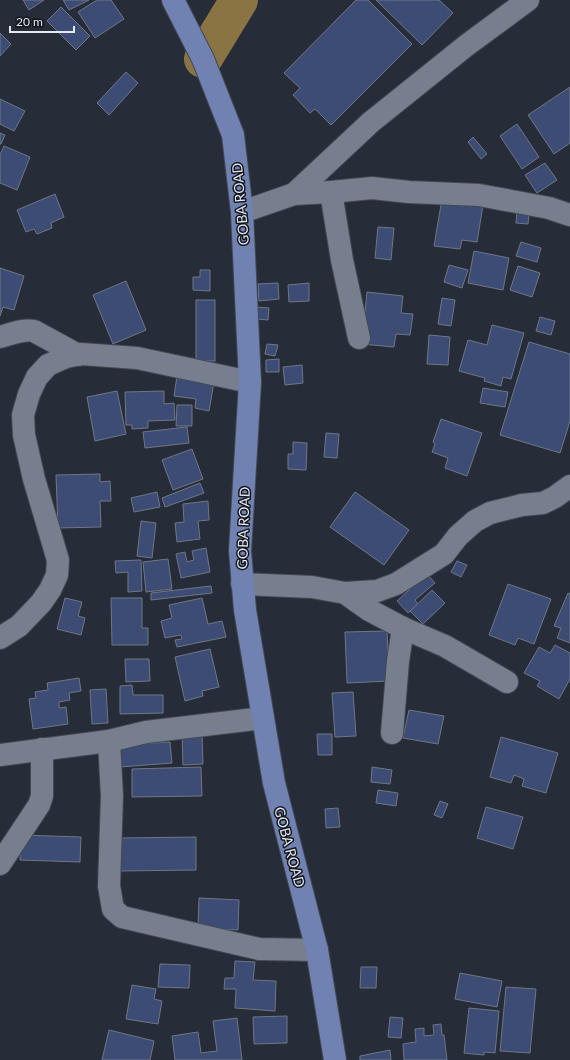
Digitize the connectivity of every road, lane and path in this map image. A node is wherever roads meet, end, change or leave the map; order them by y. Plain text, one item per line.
1 (173, 0) edge
2 (528, 0) edge
3 (331, 192) junction
4 (294, 194) junction
5 (242, 212) junction
6 (570, 214) edge
7 (0, 337) edge
8 (360, 338) dead end
9 (78, 355) junction
10 (250, 382) junction
11 (568, 489) edge
12 (242, 584) junction
13 (345, 593) junction
14 (403, 628) junction
15 (0, 638) edge
16 (507, 682) dead end
17 (263, 718) junction
18 (392, 733) dead end
19 (109, 741) junction
20 (42, 749) junction
21 (0, 755) edge
22 (0, 864) edge
23 (317, 950) junction
24 (335, 1060) edge

1 - 5 main road, GOBA ROAD
2 - 4 street
3 - 4 street
3 - 6 street
3 - 8 street
4 - 5 street
5 - 10 main road, GOBA ROAD
7 - 9 street
9 - 10 street
9 - 15 street
10 - 12 main road, GOBA ROAD
11 - 13 street
12 - 13 street
12 - 17 main road, GOBA ROAD
13 - 14 street
14 - 16 street
14 - 18 street
17 - 19 street
17 - 23 main road, GOBA ROAD
19 - 20 street
19 - 23 street
20 - 21 street
20 - 22 street
23 - 24 main road, GOBA ROAD

